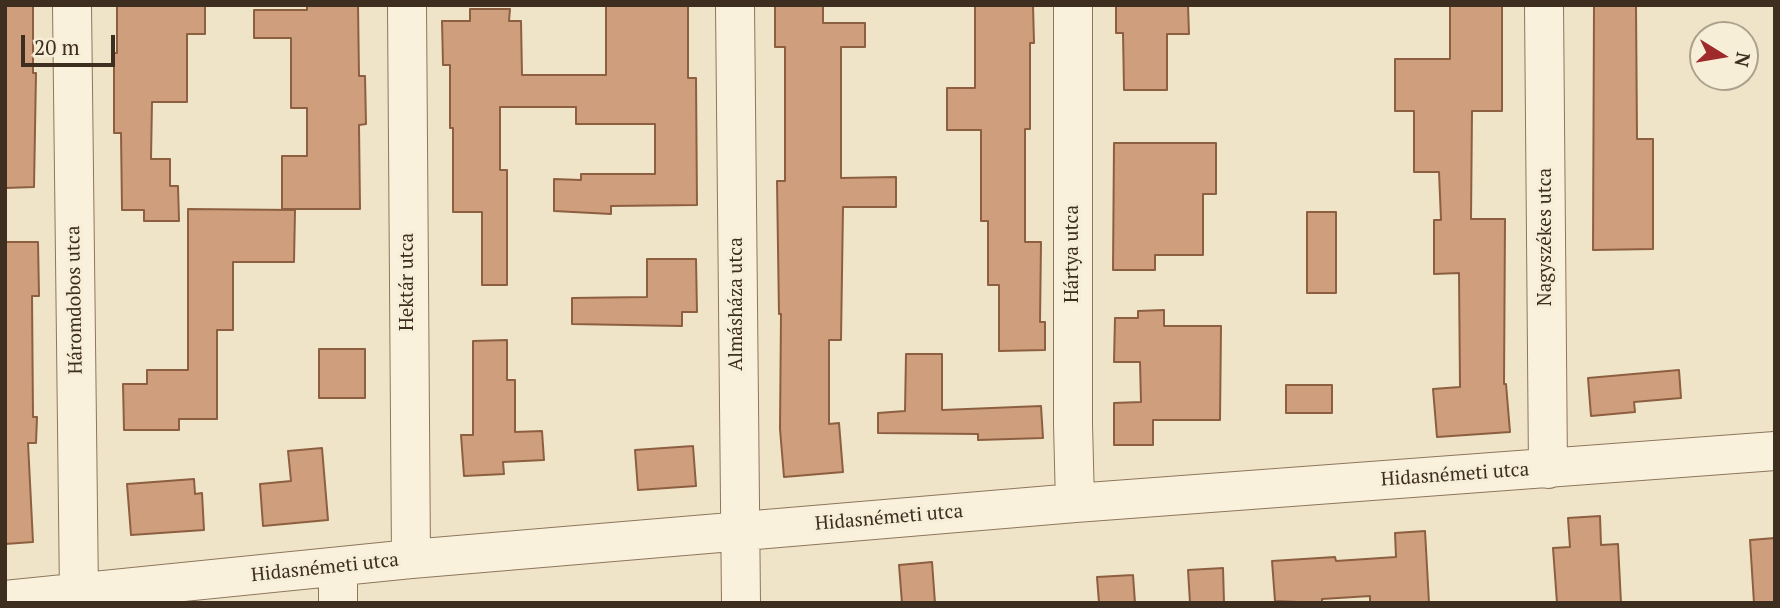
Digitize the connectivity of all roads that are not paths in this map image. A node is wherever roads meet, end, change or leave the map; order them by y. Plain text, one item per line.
1 (72, 5) edge
2 (407, 5) edge
3 (735, 5) edge
4 (1073, 5) edge
5 (1544, 5) edge
6 (1775, 451) edge
7 (1548, 469) junction
8 (1075, 502) junction
9 (741, 531) junction
10 (411, 559) junction
11 (338, 585) edge
12 (79, 594) junction
13 (5, 600) edge
14 (741, 603) edge

1 - 12 street, Háromdobos utca
2 - 10 street, Hektár utca
3 - 9 street, Almásháza utca
4 - 8 street, Hártya utca
5 - 7 street, Nagyszékes utca
6 - 7 street, Hidasnémeti utca
7 - 8 street, Hidasnémeti utca
8 - 9 street, Hidasnémeti utca
9 - 10 street, Hidasnémeti utca
9 - 14 street, Almásháza utca
10 - 11 street, Hidasnémeti utca
11 - 12 street, Hidasnémeti utca
12 - 13 street, Hidasnémeti utca

